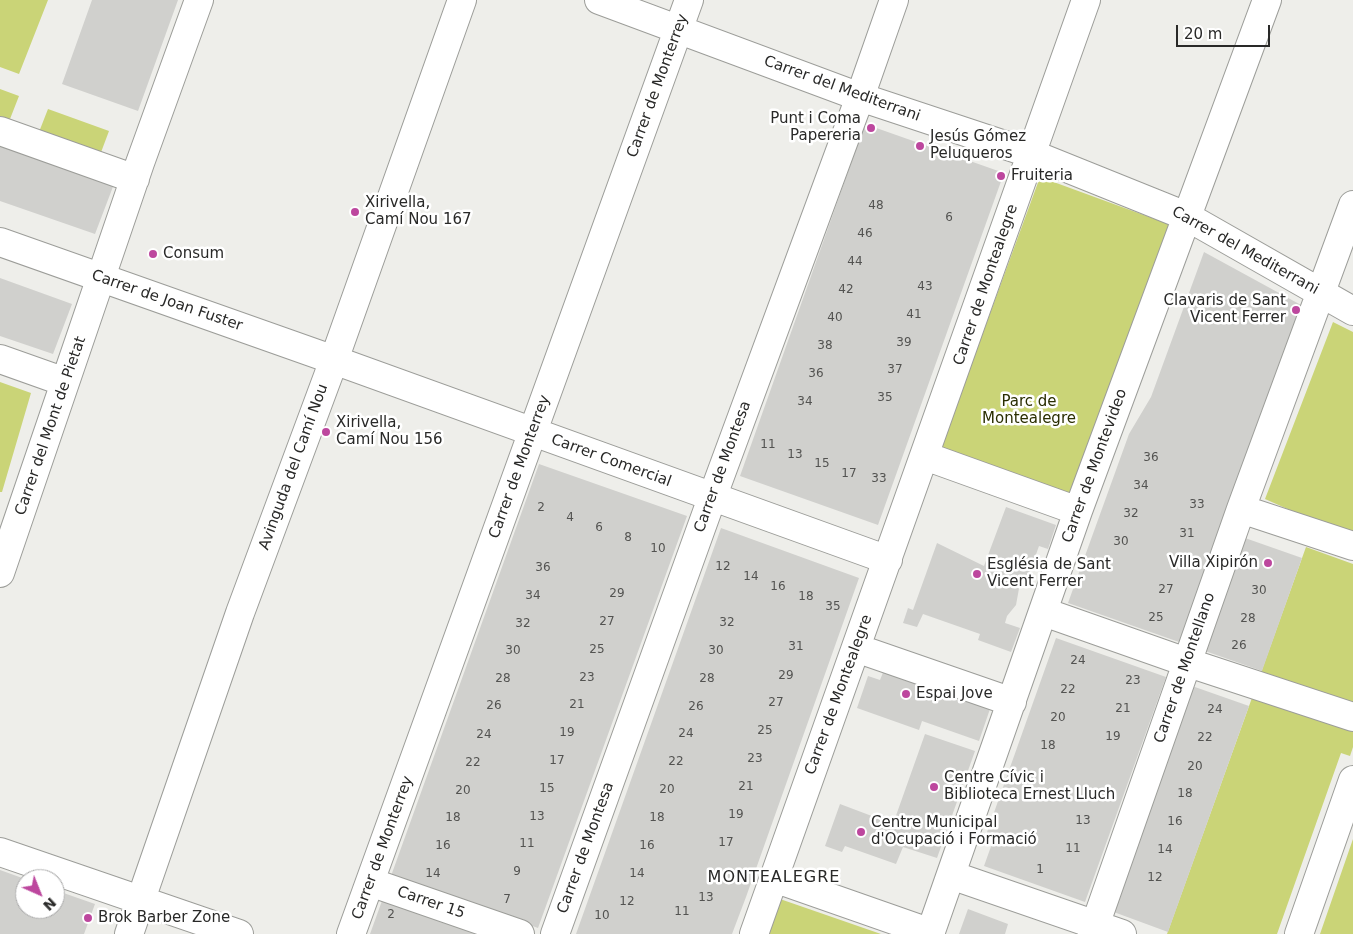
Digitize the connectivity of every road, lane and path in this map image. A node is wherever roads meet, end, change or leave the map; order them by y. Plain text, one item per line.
1 (199, 0) edge
2 (462, 0) edge
3 (599, 0) edge
4 (689, 0) edge
5 (894, 0) edge
6 (1086, 0) edge
7 (1267, 0) edge
8 (678, 30) junction
9 (860, 97) junction
10 (0, 131) edge
11 (1032, 154) junction
12 (134, 179) junction
13 (1353, 205) edge
14 (1186, 216) junction
15 (0, 242) edge
16 (102, 278) junction
17 (1320, 293) junction
18 (1353, 312) edge
19 (0, 360) edge
20 (334, 360) junction
21 (65, 382) junction
22 (533, 432) junction
23 (925, 456) junction
24 (712, 498) junction
25 (1241, 509) junction
26 (1078, 512) junction
27 (10, 514) edge
28 (1353, 546) edge
29 (888, 560) junction
30 (0, 574) edge
31 (1044, 612) junction
32 (856, 648) junction
33 (1186, 662) junction
34 (1012, 702) junction
35 (1353, 717) edge
36 (1353, 780) edge
37 (0, 852) edge
38 (951, 875) junction
39 (774, 878) junction
40 (370, 882) junction
41 (141, 901) junction
42 (1093, 929) edge
43 (129, 934) edge
44 (239, 934) edge
45 (351, 934) edge
46 (520, 934) edge
47 (555, 934) edge
48 (754, 934) edge
49 (930, 934) edge
50 (1122, 934) edge
51 (1299, 934) edge

1 - 12 street, Carrer del Mont de Pietat
2 - 20 street, Avinguda del Camí Nou
3 - 8 street, Carrer del Mediterrani
4 - 8 street, Carrer de Monterrey
5 - 9 street, Carrer de Montesa
6 - 11 street, Carrer de Montealegre
7 - 14 street, Carrer de Montevideo
8 - 9 street, Carrer del Mediterrani
8 - 22 street, Carrer de Monterrey
9 - 11 street, Carrer del Mediterrani
9 - 24 street, Carrer de Montesa
10 - 12 street
11 - 14 street, Carrer del Mediterrani
11 - 23 street, Carrer de Montealegre
12 - 16 street, Carrer del Mont de Pietat
13 - 17 street, Carrer de Montellano
14 - 17 street, Carrer del Mediterrani
14 - 26 street, Carrer de Montevideo
15 - 16 street, Carrer de Joan Fuster
16 - 20 street, Carrer de Joan Fuster
16 - 21 street, Carrer del Mont de Pietat
17 - 18 street, Carrer del Mediterrani
17 - 25 street, Carrer de Montellano
19 - 21 street
20 - 22 street, Carrer Comercial
20 - 41 street, Avinguda del Camí Nou
21 - 27 street, Carrer del Mont de Pietat
22 - 24 street, Carrer Comercial
22 - 40 street, Carrer de Monterrey
23 - 26 street
23 - 29 street, Carrer de Montealegre
24 - 29 street, Carrer Comercial
24 - 47 street, Carrer de Montesa
25 - 28 street
25 - 33 street, Carrer de Montellano
26 - 31 street, Carrer de Montevideo
27 - 30 street, Carrer del Mont de Pietat
29 - 32 street, Carrer de Montealegre
31 - 33 street
31 - 34 street, Carrer de Montevideo
32 - 34 street
32 - 39 street, Carrer de Montealegre
33 - 35 street
33 - 42 street, Carrer de Montellano
34 - 38 street, Carrer de Montevideo
36 - 51 street
37 - 41 street
38 - 42 street
38 - 49 street, Carrer de Montevideo
39 - 48 street, Carrer de Montealegre
39 - 49 street
40 - 45 street, Carrer de Monterrey
40 - 46 street, Carrer 15
41 - 43 street, Avinguda del Camí Nou
41 - 44 street
42 - 50 street

